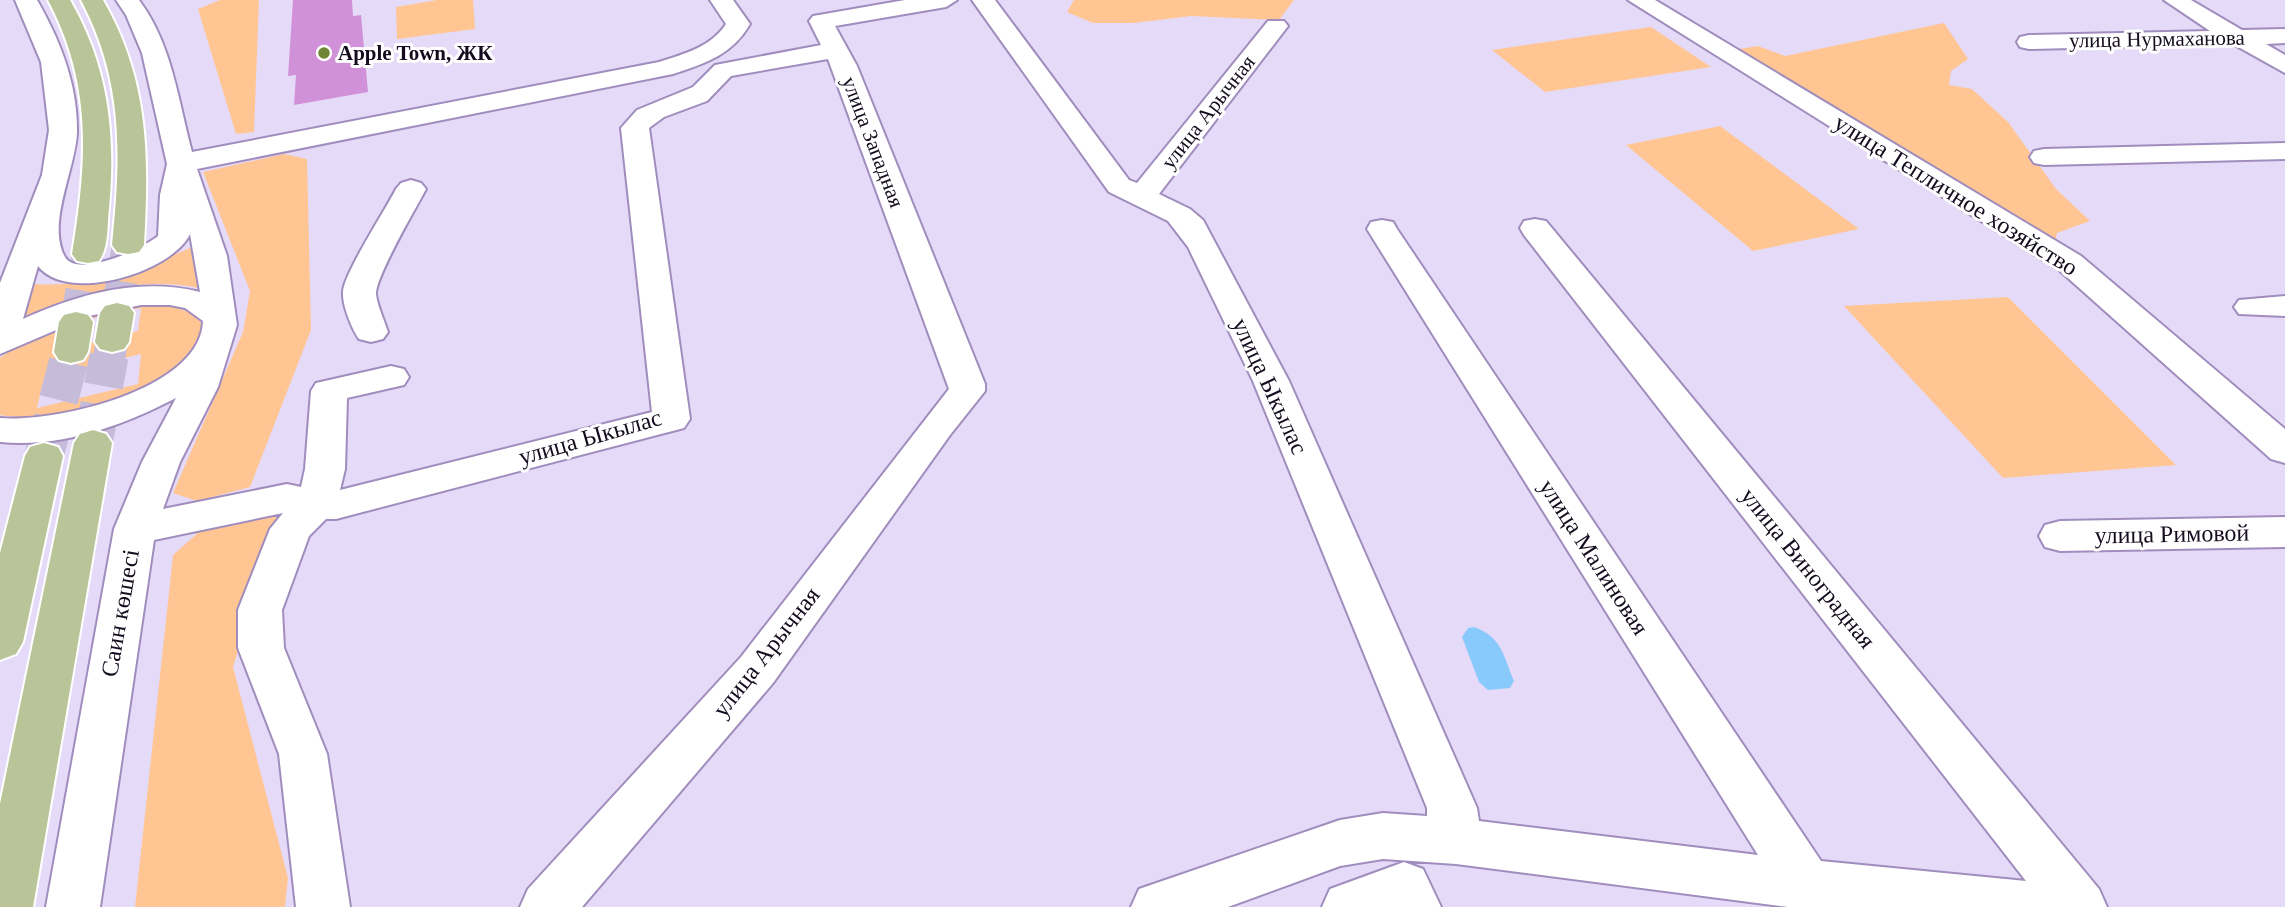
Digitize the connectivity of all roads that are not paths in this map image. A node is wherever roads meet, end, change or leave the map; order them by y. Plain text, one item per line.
1 (26, 0) edge
2 (59, 0) edge
3 (92, 0) edge
4 (127, 0) edge
5 (721, 0) edge
6 (946, 0) edge
7 (983, 0) edge
8 (1639, 0) edge
9 (2175, 0) edge
10 (1276, 26) dead end
11 (2285, 36) edge
12 (2237, 37) junction
13 (2029, 42) dead end
14 (836, 50) junction
15 (2285, 65) edge
16 (2285, 151) edge
17 (2044, 157) dead end
18 (182, 163) junction
19 (411, 189) dead end
20 (1141, 198) junction
21 (45, 204) junction
22 (1535, 228) dead end
23 (1382, 229) dead end
24 (128, 245) tunnel mouth
25 (88, 254) tunnel mouth
26 (2285, 306) edge
27 (2251, 307) dead end
28 (218, 325) junction
29 (371, 332) dead end
30 (1, 344) edge
31 (391, 377) dead end
32 (967, 384) joint
33 (0, 430) edge
34 (93, 443) tunnel mouth
35 (2285, 450) edge
36 (44, 456) tunnel mouth
37 (316, 505) junction
38 (135, 529) junction
39 (2285, 532) edge
40 (2060, 536) dead end
41 (0, 642) edge
42 (1456, 841) junction
43 (1807, 884) junction
44 (6, 907) edge
45 (73, 907) edge
46 (323, 907) edge
47 (547, 907) edge
48 (1158, 907) edge
49 (1349, 907) edge
50 (1413, 907) edge
51 (2034, 907) edge
52 (2080, 907) edge

1 - 21 street
2 - 25 main road
3 - 24 main road
4 - 18 street
5 - 18 street
6 - 14 street, улица Западная
7 - 20 street, улица Ыкылас
8 - 35 street, улица Тепличное хозяйство
9 - 12 street
10 - 20 street, улица Арычная
11 - 12 street, улица Нурмаханова
12 - 13 street, улица Нурмаханова
12 - 15 street
14 - 32 street, улица Западная
14 - 37 street, улица Ыкылас
16 - 17 street
18 - 21 street
18 - 28 street
19 - 29 street
20 - 42 street, улица Ыкылас
21 - 30 street
22 - 52 street, улица Виноградная
23 - 43 street, улица Малиновая
26 - 27 street
28 - 30 street
28 - 33 street
28 - 38 street, Саин көшесі
31 - 37 street
32 - 47 street, улица Арычная
34 - 44 main road
36 - 41 main road
37 - 38 street, улица Ыкылас
37 - 46 street
38 - 45 street, Саин көшесі
39 - 40 street, улица Римовой
42 - 43 street
42 - 48 street
43 - 51 street
49 - 50 street

